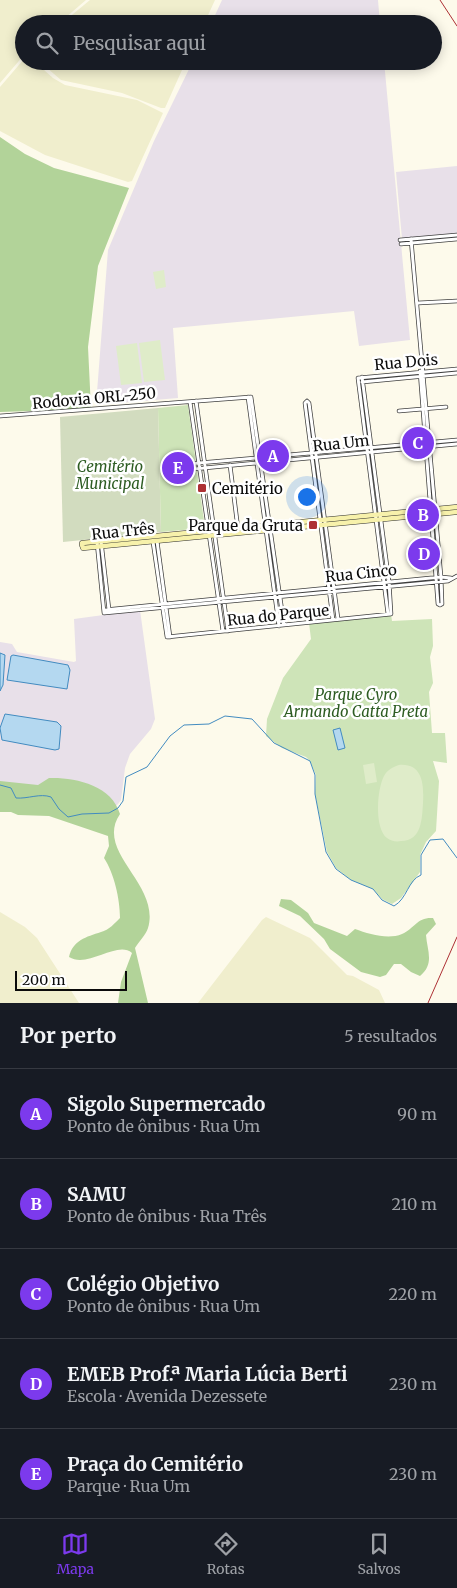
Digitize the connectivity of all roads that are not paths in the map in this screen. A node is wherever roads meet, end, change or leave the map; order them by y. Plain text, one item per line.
1 (457, 235) edge
2 (457, 239) edge
3 (413, 241) junction
4 (400, 242) dead end
5 (457, 300) edge
6 (418, 303) junction
7 (457, 369) edge
8 (422, 373) junction
9 (457, 373) edge
10 (360, 381) junction
11 (196, 401) junction
12 (190, 402) junction
13 (446, 407) dead end
14 (424, 409) junction
15 (398, 411) dead end
16 (0, 416) edge
17 (457, 440) edge
18 (429, 444) junction
19 (457, 444) edge
20 (424, 445) junction
21 (369, 449) junction
22 (314, 455) junction
23 (257, 458) junction
24 (258, 462) junction
25 (199, 463) junction
26 (204, 463) junction
27 (230, 465) junction
28 (199, 468) junction
29 (205, 468) junction
30 (457, 507) edge
31 (433, 512) junction
32 (457, 512) edge
33 (378, 517) junction
34 (324, 522) junction
35 (267, 527) junction
36 (238, 530) junction
37 (215, 532) junction
38 (209, 533) junction
39 (155, 538) junction
40 (99, 544) junction
41 (457, 576) edge
42 (438, 579) junction
43 (388, 584) junction
44 (333, 590) junction
45 (279, 592) junction
46 (274, 595) junction
47 (280, 597) junction
48 (222, 601) junction
49 (163, 606) junction
50 (109, 611) junction
51 (333, 620) junction
52 (338, 620) junction
53 (284, 625) junction
54 (279, 626) junction
55 (226, 631) junction

1 - 3 street
2 - 3 street
3 - 4 street
3 - 6 street
5 - 6 street
6 - 8 street
7 - 8 street, Rua Dois
8 - 9 street, Rua Dois
8 - 10 street, Rua Dois
8 - 10 street, Rua Dois
8 - 14 street
10 - 21 street
11 - 12 street
11 - 23 street
11 - 26 street
12 - 16 street, Rodovia ORL-250
12 - 25 street
13 - 14 street
14 - 15 street
14 - 18 street
14 - 20 street
17 - 18 street, Rua Um
18 - 19 street, Rua Um
18 - 20 street, Rua Um
18 - 31 street
20 - 21 street, Rua Um
20 - 31 street
21 - 22 street, Rua Um
21 - 33 street
22 - 22 street
22 - 23 street, Rua Um
22 - 24 street, Rua Um
22 - 34 street
23 - 24 street
23 - 26 street, Rua Um
24 - 27 street, Rua Um
24 - 35 street
25 - 26 street, Rua Um
25 - 28 street
25 - 28 street, Rua Um
26 - 29 street
27 - 29 street, Rua Um
27 - 36 street
28 - 29 street, Rua Um
28 - 38 street
29 - 37 street
30 - 31 street, Rua Três
31 - 32 street, Rua Três
31 - 33 street, Rua Três
31 - 42 street
33 - 34 street, Rua Três
33 - 43 street
34 - 35 street, Rua Três
34 - 44 street
35 - 36 street, Rua Três
35 - 45 street
35 - 46 street
36 - 37 street, Rua Três
37 - 38 street, Rua Três
37 - 48 street
38 - 39 street, Rua Três
38 - 48 street
39 - 40 street, Rua Três
39 - 49 street
40 - 50 street
40 - 50 street, Rua Cinco
41 - 42 street, Rua Cinco
42 - 42 street
42 - 43 street, Rua Cinco
43 - 44 street, Rua Cinco
43 - 52 street, Rua do Parque
44 - 45 street, Rua Cinco
44 - 47 street, Rua Cinco
44 - 51 street
44 - 52 street
45 - 46 street, Rua Cinco
45 - 47 street
46 - 47 street, Rua Cinco
46 - 48 street, Rua Cinco
46 - 54 street
47 - 53 street
48 - 49 street, Rua Cinco
48 - 55 street
49 - 50 street, Rua Cinco
49 - 55 street, Rua do Parque
51 - 52 street, Rua do Parque
51 - 53 street, Rua do Parque
53 - 54 street, Rua do Parque
54 - 55 street, Rua do Parque

